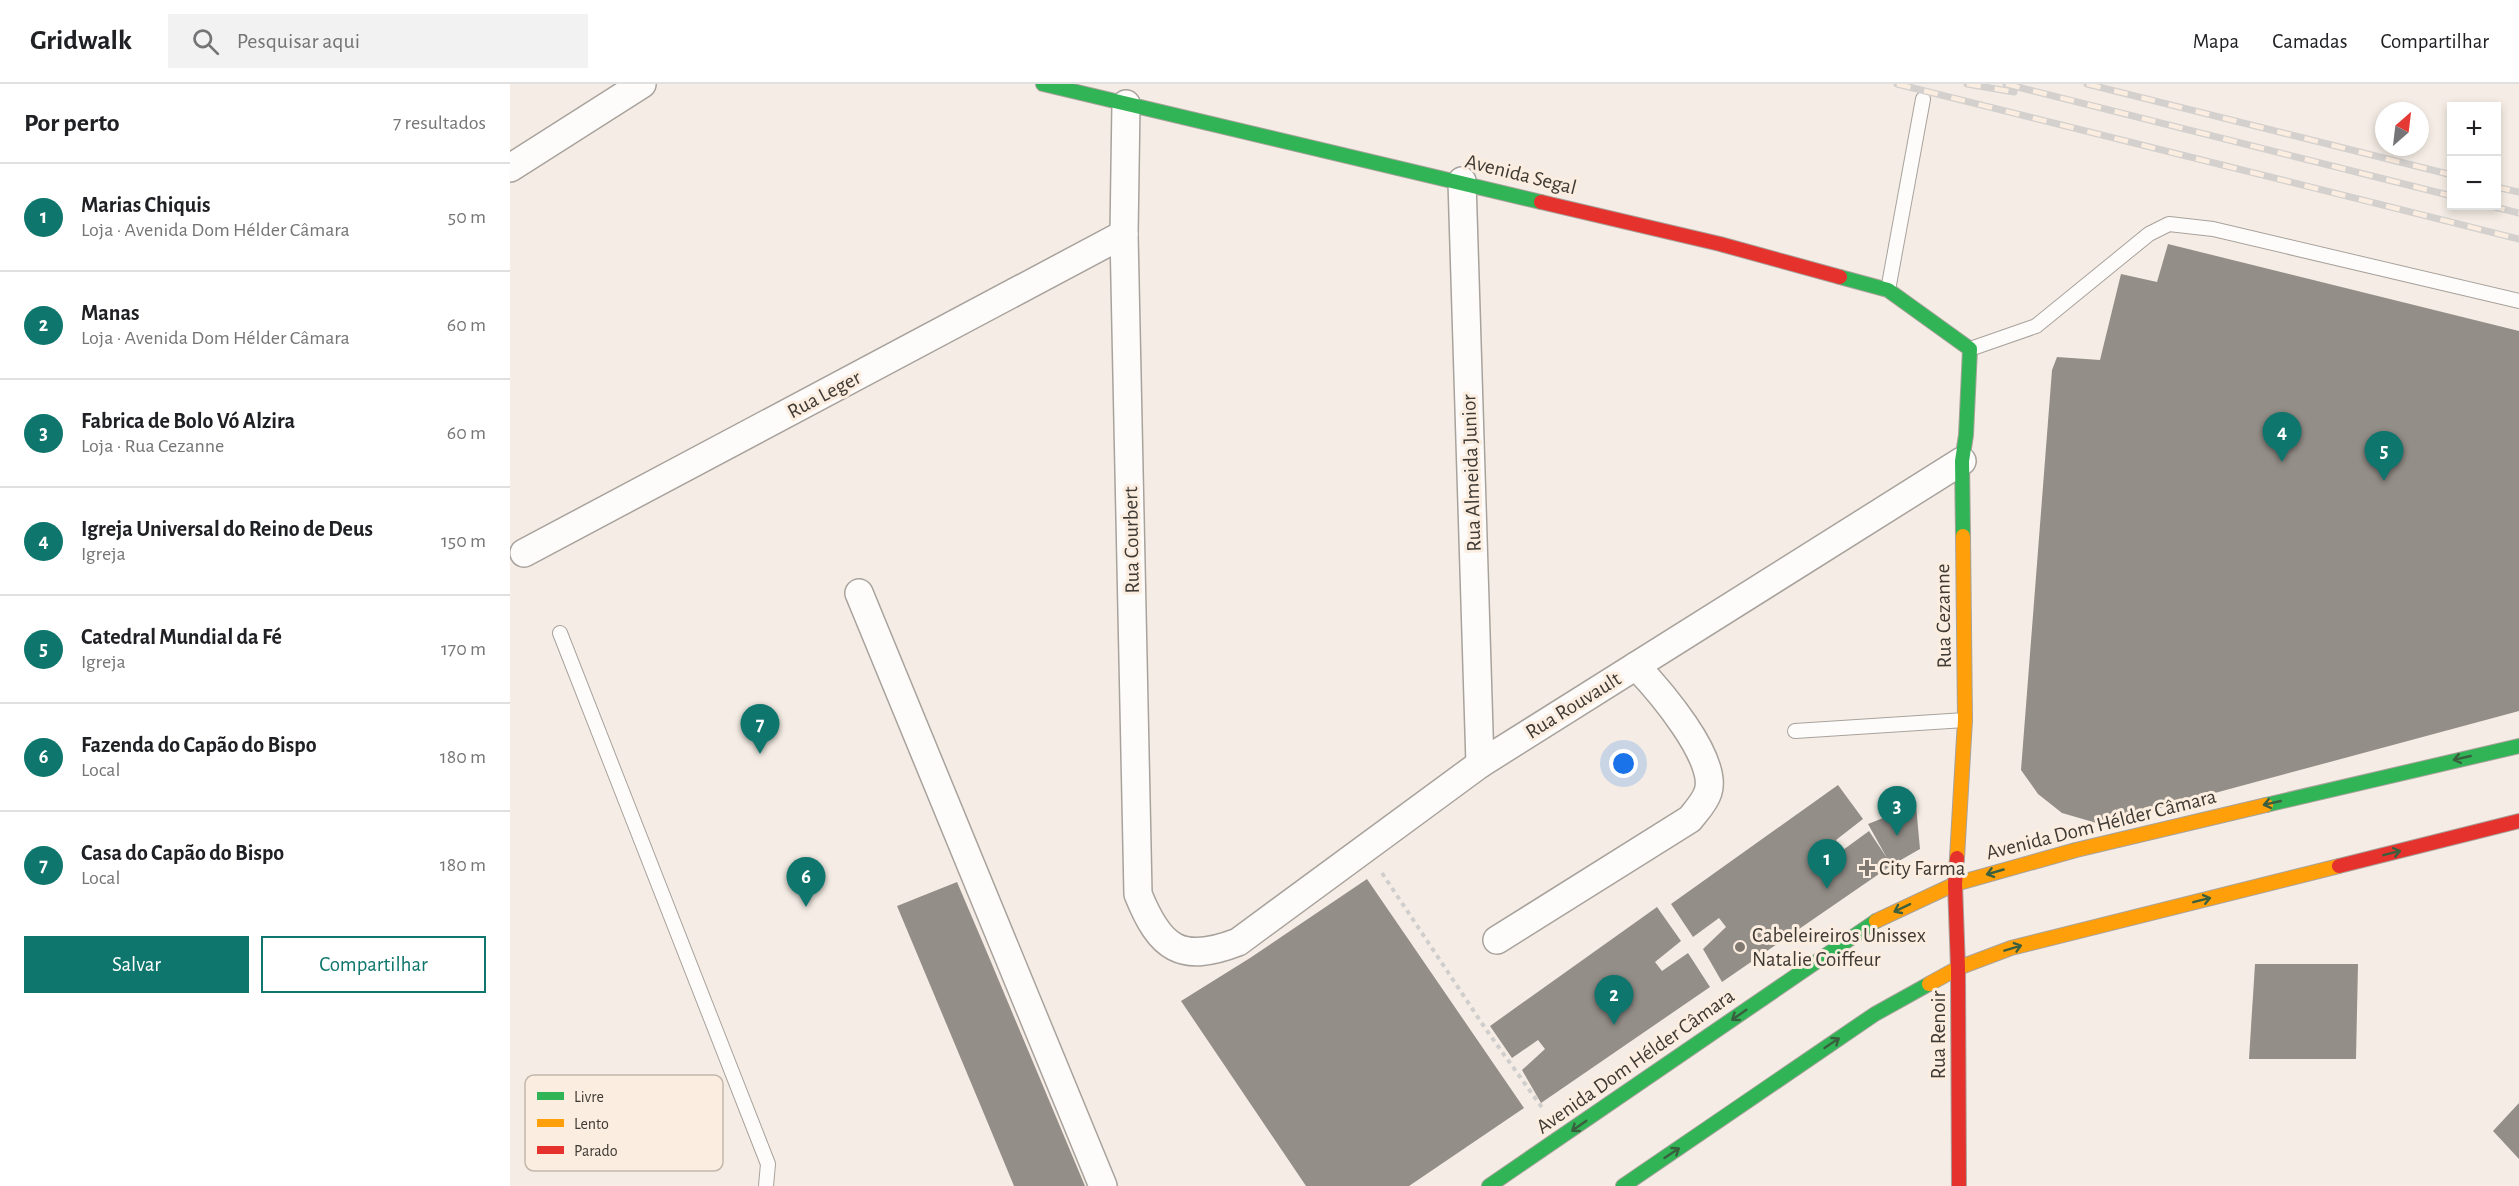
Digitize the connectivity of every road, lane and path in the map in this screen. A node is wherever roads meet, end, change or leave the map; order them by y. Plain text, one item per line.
1 (642, 84) edge
2 (1043, 84) edge
3 (1923, 99) dead end
4 (1126, 104) junction
5 (510, 168) edge
6 (1462, 182) junction
7 (1124, 234) junction
8 (1888, 290) junction
9 (2519, 300) edge
10 (1971, 349) junction
11 (1962, 461) junction
12 (524, 553) dead end
13 (859, 593) dead end
14 (560, 633) dead end
15 (1636, 666) junction
16 (1965, 720) junction
17 (1794, 731) dead end
18 (2519, 746) edge
19 (1480, 764) junction
20 (2519, 822) edge
21 (1365, 847) junction
22 (1955, 884) junction
23 (1497, 940) dead end
24 (1190, 952) joint
25 (1958, 968) junction
26 (1563, 1137) junction
27 (766, 1186) edge
28 (1102, 1186) edge
29 (1489, 1186) edge
30 (1623, 1186) edge
31 (1959, 1186) edge

1 - 5 street
2 - 4 main road, Avenida Segal
3 - 8 lane
4 - 6 main road, Avenida Segal
4 - 7 street, Rua Courbert
6 - 8 main road, Avenida Segal
6 - 19 street, Rua Almeida Junior
7 - 12 street, Rua Leger
7 - 24 street, Rua Courbert
8 - 10 main road, Avenida Segal
9 - 10 lane
10 - 11 main road, Rua Cezanne
11 - 15 street, Rua Rouvault
11 - 16 main road, Rua Cezanne
13 - 28 street
14 - 27 lane
15 - 19 street, Rua Rouvault
15 - 23 street
16 - 17 lane
16 - 22 main road, Rua Cezanne
18 -> 22 main road, Avenida Dom Hélder Câmara
19 - 21 street, Rua Rouvault
25 -> 20 main road
21 - 24 street, Rua Rouvault
21 - 26 path
22 - 25 main road, Rua Renoir
22 -> 26 main road, Avenida Dom Hélder Câmara
30 -> 25 main road
25 - 31 main road, Rua Renoir
26 - 29 main road, Avenida Dom Hélder Câmara

